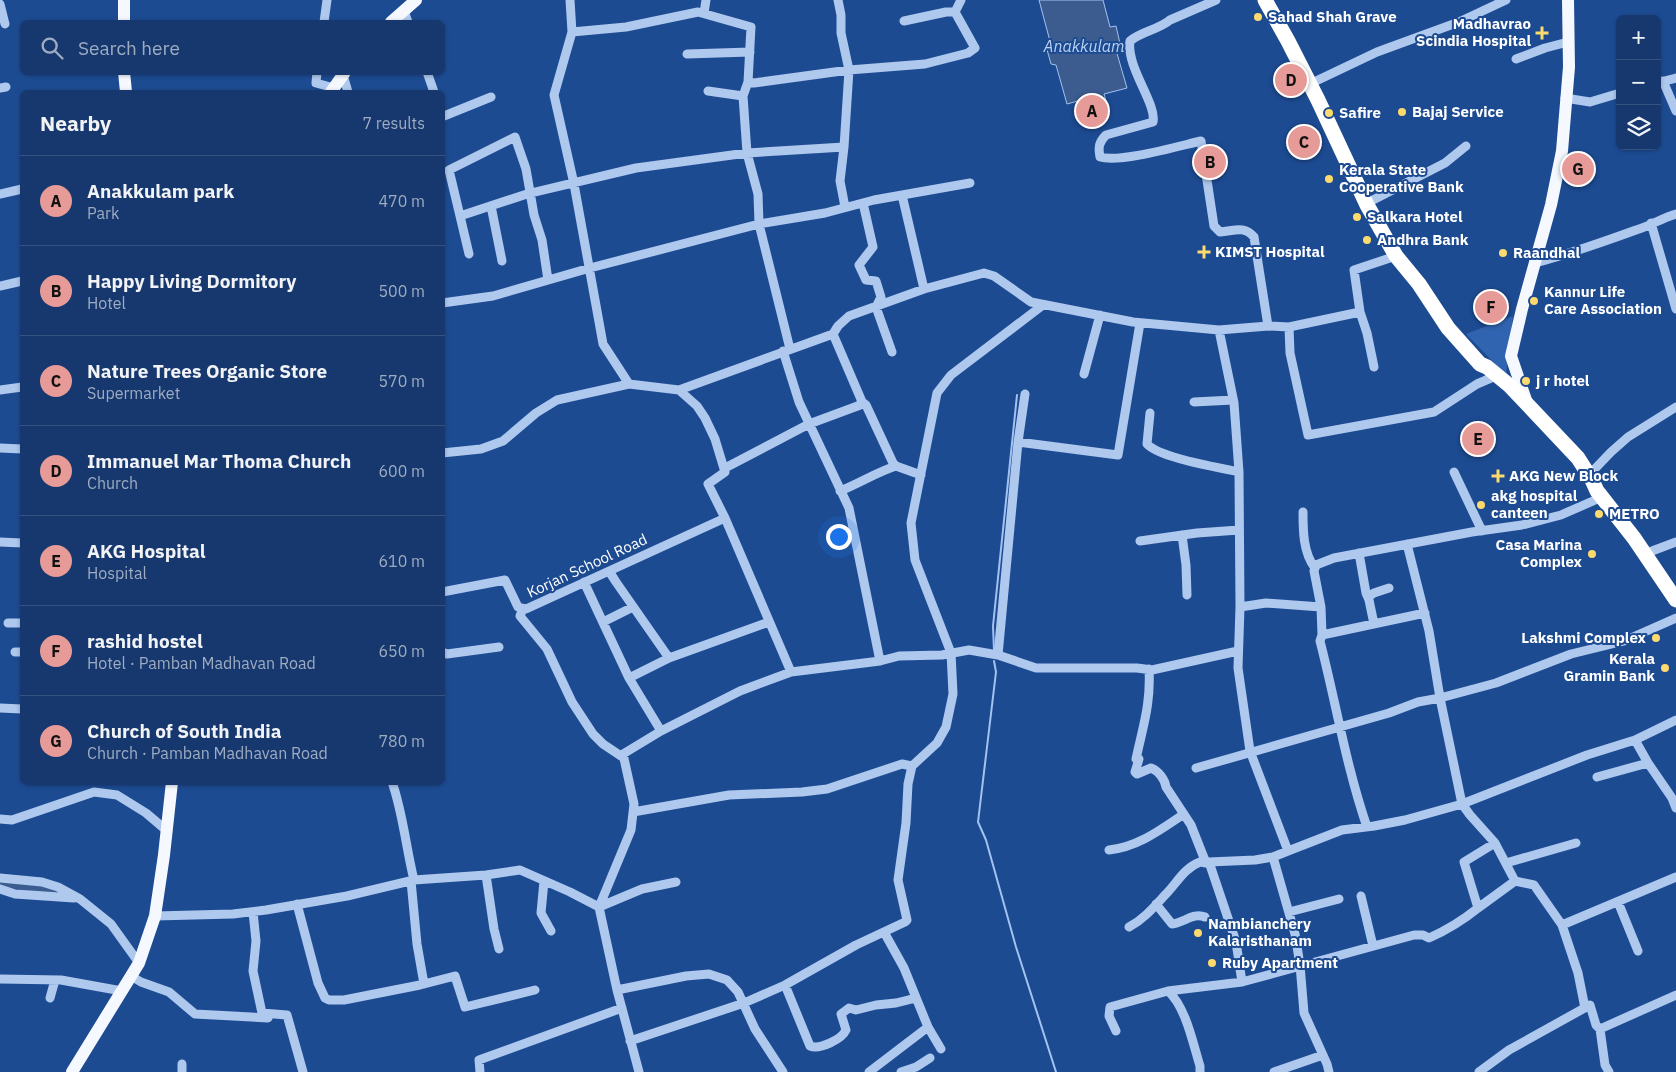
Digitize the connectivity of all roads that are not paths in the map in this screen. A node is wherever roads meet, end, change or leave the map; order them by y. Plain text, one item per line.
1 (124, 0) edge
2 (327, 0) edge
3 (416, 0) edge
4 (570, 0) edge
5 (706, 0) edge
6 (838, 0) edge
7 (961, 0) edge
8 (1216, 0) edge
9 (1266, 0) edge
10 (1273, 0) edge
11 (1506, 0) edge
12 (1568, 0) edge
13 (0, 4) edge
14 (954, 12) junction
15 (704, 13) junction
16 (406, 17) edge
17 (124, 20) edge
18 (324, 20) edge
19 (904, 21) dead end
20 (4, 24) dead end
21 (572, 32) junction
22 (1568, 42) junction
23 (750, 52) junction
24 (687, 54) dead end
25 (1516, 59) dead end
26 (848, 70) junction
27 (124, 75) edge
28 (317, 75) edge
29 (343, 75) edge
30 (344, 75) edge
31 (428, 75) edge
32 (1676, 78) edge
33 (1316, 81) junction
34 (748, 82) junction
35 (1661, 82) edge
36 (1661, 84) edge
37 (126, 90) edge
38 (333, 90) edge
39 (348, 90) edge
40 (433, 90) edge
41 (708, 91) dead end
42 (1616, 94) edge
43 (743, 96) junction
44 (492, 97) dead end
45 (1565, 98) junction
46 (1676, 111) edge
47 (445, 116) edge
48 (1466, 146) dead end
49 (844, 147) junction
50 (747, 153) junction
51 (970, 183) dead end
52 (574, 184) junction
53 (20, 189) edge
54 (531, 193) junction
55 (0, 194) edge
56 (902, 195) junction
57 (1373, 200) junction
58 (863, 203) junction
59 (491, 206) junction
60 (846, 207) junction
61 (1676, 214) edge
62 (460, 216) junction
63 (1651, 223) junction
64 (759, 224) junction
65 (469, 254) dead end
66 (1396, 256) junction
67 (502, 261) dead end
68 (1535, 262) junction
69 (590, 268) junction
70 (548, 280) junction
71 (20, 281) edge
72 (1422, 281) junction
73 (0, 286) edge
74 (924, 289) junction
75 (445, 304) edge
76 (1044, 305) junction
77 (876, 306) junction
78 (1676, 309) edge
79 (1360, 312) junction
80 (1100, 315) junction
81 (1140, 323) junction
82 (1268, 326) junction
83 (1289, 327) junction
84 (1219, 330) junction
85 (832, 334) junction
86 (787, 350) junction
87 (892, 352) dead end
88 (1374, 367) dead end
89 (1489, 368) junction
90 (1084, 374) dead end
91 (629, 384) junction
92 (20, 387) edge
93 (0, 390) edge
94 (679, 390) junction
95 (1025, 394) dead end
96 (861, 400) junction
97 (1233, 400) junction
98 (1194, 402) dead end
99 (1528, 406) junction
100 (1676, 406) edge
101 (1150, 413) dead end
102 (809, 424) junction
103 (1018, 442) junction
104 (0, 448) edge
105 (20, 449) edge
106 (445, 453) edge
107 (896, 466) junction
108 (725, 468) junction
109 (1238, 472) junction
110 (1454, 472) dead end
111 (921, 475) junction
112 (1596, 486) junction
113 (840, 491) junction
114 (1303, 512) dead end
115 (725, 518) junction
116 (1239, 530) junction
117 (1482, 531) junction
118 (1182, 535) junction
119 (1140, 541) dead end
120 (0, 542) edge
121 (1676, 542) edge
122 (20, 543) edge
123 (1408, 544) junction
124 (1652, 551) junction
125 (1359, 553) junction
126 (1315, 568) junction
127 (609, 571) junction
128 (584, 582) junction
129 (1676, 587) edge
130 (1389, 588) dead end
131 (445, 591) edge
132 (1187, 595) dead end
133 (1368, 597) junction
134 (1676, 600) edge
135 (1240, 607) junction
136 (1321, 607) junction
137 (633, 608) junction
138 (522, 611) dead end
139 (1425, 613) junction
140 (1676, 618) edge
141 (603, 622) junction
142 (769, 622) junction
143 (8, 623) dead end
144 (20, 623) edge
145 (1374, 624) junction
146 (1322, 635) junction
147 (499, 647) dead end
148 (1238, 651) junction
149 (445, 653) edge
150 (951, 654) junction
151 (998, 655) junction
152 (668, 658) junction
153 (880, 661) junction
154 (1149, 669) junction
155 (791, 672) junction
156 (629, 678) junction
157 (1440, 698) junction
158 (0, 708) edge
159 (20, 709) edge
160 (1676, 720) edge
161 (1339, 726) junction
162 (661, 731) junction
163 (1635, 740) junction
164 (1250, 751) junction
165 (624, 758) junction
166 (1648, 763) junction
167 (912, 766) junction
168 (1196, 768) dead end
169 (1597, 777) dead end
170 (172, 785) edge
171 (393, 785) edge
172 (1462, 804) junction
173 (1676, 808) edge
174 (633, 812) junction
175 (1184, 814) junction
176 (0, 819) edge
177 (1367, 827) junction
178 (166, 830) junction
179 (1495, 843) junction
180 (1576, 843) dead end
181 (1109, 850) dead end
182 (1288, 851) junction
183 (1273, 858) junction
184 (1207, 862) junction
185 (1506, 863) junction
186 (486, 875) junction
187 (1676, 877) edge
188 (0, 878) edge
189 (413, 880) junction
190 (544, 881) junction
191 (1515, 881) junction
192 (676, 882) dead end
193 (0, 889) edge
194 (0, 894) edge
195 (15, 894) junction
196 (1361, 896) dead end
197 (80, 899) junction
198 (1339, 899) dead end
199 (1618, 902) junction
200 (297, 904) junction
201 (1156, 904) junction
202 (599, 907) junction
203 (1478, 908) junction
204 (253, 912) junction
205 (1289, 912) junction
206 (155, 916) junction
207 (1206, 917) dead end
208 (1562, 925) junction
209 (1129, 927) dead end
210 (551, 930) dead end
211 (884, 932) junction
212 (1373, 946) junction
213 (499, 949) dead end
214 (1638, 951) dead end
215 (139, 964) junction
216 (1300, 965) junction
217 (131, 976) junction
218 (0, 979) edge
219 (55, 980) junction
220 (1242, 982) junction
221 (424, 984) junction
222 (785, 985) junction
223 (535, 990) dead end
224 (617, 990) junction
225 (122, 991) junction
226 (1168, 991) junction
227 (1676, 995) edge
228 (50, 998) dead end
229 (916, 998) junction
230 (744, 1004) junction
231 (622, 1008) junction
232 (1586, 1008) junction
233 (262, 1013) junction
234 (928, 1027) junction
235 (1600, 1028) junction
236 (1116, 1031) dead end
237 (630, 1041) junction
238 (941, 1049) dead end
239 (1323, 1055) junction
240 (930, 1058) dead end
241 (72, 1072) edge
242 (303, 1072) edge
243 (480, 1072) edge
244 (640, 1072) edge
245 (783, 1072) edge
246 (869, 1072) edge
247 (901, 1072) edge
248 (1200, 1072) edge
249 (1274, 1072) edge
250 (1329, 1072) edge
251 (1479, 1072) edge
252 (1608, 1072) edge

1 - 17 main road
2 - 18 street
3 - 16 main road
4 - 21 street
5 - 15 street
6 - 26 street
7 - 14 street
8 - 82 street
9 - 66 highway
10 - 33 highway
11 - 33 street
12 - 22 main road
13 - 20 street
14 - 19 street
14 - 26 street
15 - 21 street
15 - 23 street
21 - 52 street
22 - 25 street
22 - 45 main road
23 - 24 street
23 - 34 street
26 - 34 street
26 - 49 street
27 - 37 main road
28 - 38 street
29 - 38 main road
30 - 39 street
31 - 40 street
32 - 35 street
33 - 57 highway
34 - 43 street
36 - 46 street
41 - 43 street
42 - 45 street
43 - 50 street
44 - 47 street
45 - 68 main road
48 - 57 street
49 - 50 street
49 - 60 street
50 - 52 street
50 - 64 street
51 - 56 street
52 - 54 street
52 - 69 street
53 - 55 street
54 - 59 street
54 - 62 street
54 - 70 street
56 - 58 street
56 - 74 street
57 - 72 highway
58 - 60 street
58 - 77 street
59 - 62 street
59 - 67 street
60 - 64 street
61 - 63 street
62 - 65 street
63 - 68 street
63 - 78 street
64 - 69 street
64 - 86 street
66 - 72 highway
66 - 79 street
68 - 99 main road
69 - 70 street
69 - 91 street
70 - 75 street
71 - 73 street
72 - 89 highway
74 - 76 street
74 - 77 street
76 - 80 street
76 - 111 street
77 - 85 street
77 - 87 street
79 - 83 street
79 - 88 street
80 - 81 street
80 - 90 street
81 - 84 street
81 - 103 street
82 - 83 street
82 - 84 street
83 - 89 street
84 - 97 street
85 - 86 street
85 - 96 street
86 - 94 street
86 - 102 street
89 - 99 highway
91 - 94 street
91 - 106 street
92 - 93 street
94 - 108 street
95 - 103 street
96 - 102 street
96 - 107 street
97 - 98 street
97 - 109 street
99 - 112 highway
100 - 112 street
101 - 109 street
102 - 108 street
102 - 113 street
103 - 151 street
104 - 105 street
107 - 111 street
107 - 113 street
108 - 115 street
109 - 116 street
110 - 117 street
111 - 150 street
112 - 117 street
112 - 124 highway
112 - 134 highway
113 - 153 street
114 - 126 street
115 - 127 street, Korjan School Road
115 - 142 street
116 - 118 street
116 - 135 street
117 - 123 street
118 - 119 street
118 - 132 street
120 - 122 street
121 - 124 street
123 - 125 street
123 - 139 street
124 - 129 highway
125 - 126 street
125 - 133 street
126 - 136 street
127 - 128 street, Korjan School Road
127 - 137 street
128 - 131 street, Korjan School Road
128 - 141 street
130 - 133 street
133 - 145 street
135 - 136 street
135 - 148 street
136 - 146 street
137 - 141 street
137 - 152 street
138 - 165 street
139 - 145 street
139 - 157 street
140 - 157 street
141 - 156 street
142 - 152 street
142 - 155 street
143 - 144 street
145 - 146 street
146 - 161 street
147 - 149 street
148 - 154 street
148 - 164 street
150 - 151 street
150 - 153 street
150 - 167 street
151 - 154 street
152 - 156 street
153 - 155 street
154 - 175 street
155 - 162 street
156 - 162 street
157 - 161 street
157 - 172 street
158 - 159 street
160 - 163 street
161 - 164 street
161 - 177 street
162 - 165 street
163 - 166 street
163 - 172 street
164 - 168 street
164 - 182 street
165 - 174 street
166 - 169 street
166 - 173 street
167 - 174 street
167 - 211 street
170 - 178 main road
171 - 189 street
172 - 177 street
172 - 179 street
174 - 202 street
175 - 181 street
175 - 184 street
176 - 178 street
177 - 182 street
178 - 206 main road
179 - 185 street
179 - 203 street
180 - 185 street
182 - 183 street
183 - 184 street
183 - 205 street
184 - 201 street
184 - 220 street
185 - 191 street
186 - 189 street
186 - 190 street
186 - 213 street
187 - 199 street
188 - 197 street
189 - 200 street
189 - 221 street
190 - 202 street
190 - 210 street
191 - 203 street
191 - 208 street
192 - 202 street
193 - 195 street
194 - 195 street
195 - 197 street
196 - 212 street
197 - 215 street
198 - 205 street
199 - 208 street
199 - 214 street
200 - 204 street
200 - 221 street
201 - 207 street
201 - 209 street
202 - 224 street
203 - 212 street
204 - 206 street
204 - 233 street
205 - 216 street
206 - 215 main road
208 - 232 street
211 - 222 street
211 - 229 street
212 - 216 street
215 - 217 main road
216 - 220 street
216 - 239 street
217 - 225 main road
217 - 233 street
218 - 219 street
219 - 225 street
219 - 228 street
220 - 226 street
221 - 223 street
222 - 229 street
222 - 230 street
224 - 230 street
224 - 231 street
225 - 241 main road
226 - 236 street
226 - 248 street
227 - 235 street
229 - 234 street
230 - 237 street
230 - 245 street
231 - 237 street
231 - 243 street
232 - 235 street
232 - 251 street
233 - 242 street
234 - 238 street
234 - 246 street
235 - 252 street
237 - 244 street
239 - 249 street
239 - 250 street
240 - 247 street

